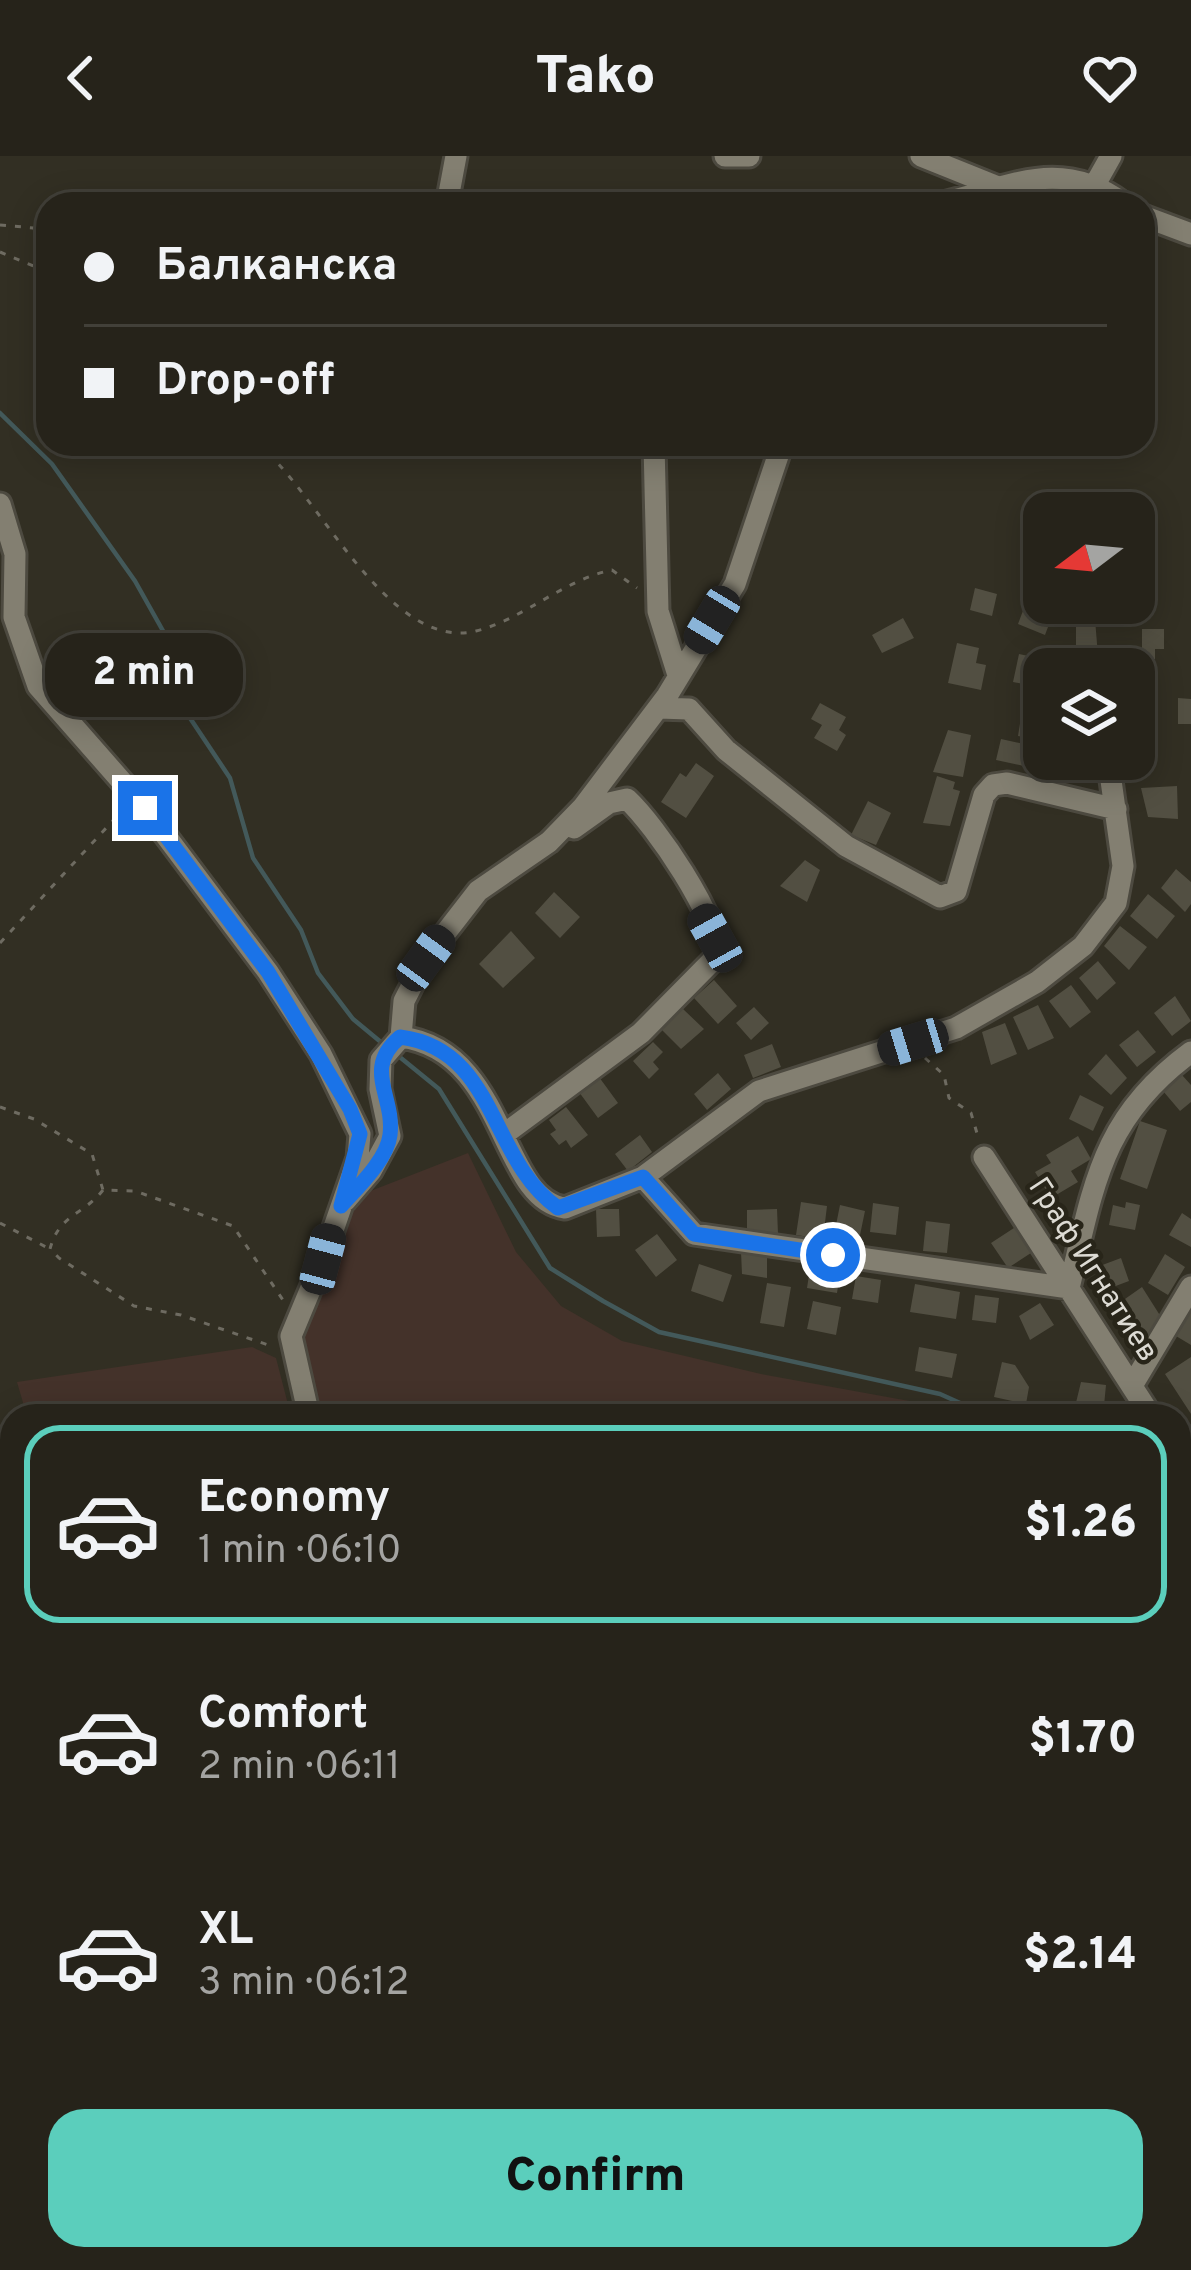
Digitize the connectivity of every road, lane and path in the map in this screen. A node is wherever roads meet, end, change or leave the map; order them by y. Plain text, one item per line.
1 (456, 156) edge
2 (725, 156) edge
3 (748, 156) edge
4 (921, 156) edge
5 (1111, 156) edge
6 (1097, 181) junction
7 (998, 187) junction
8 (448, 192) edge
9 (981, 192) edge
10 (1110, 192) edge
11 (1155, 221) edge
12 (0, 225) edge
13 (1191, 234) edge
14 (36, 235) edge
15 (0, 252) edge
16 (36, 265) edge
17 (267, 456) edge
18 (654, 456) edge
19 (778, 456) edge
20 (0, 503) edge
21 (658, 611) junction
22 (679, 675) junction
23 (658, 708) junction
24 (1111, 780) edge
25 (145, 808) junction
26 (1116, 809) junction
27 (564, 826) junction
28 (0, 943) edge
29 (913, 1042) junction
30 (392, 1047) junction
31 (1191, 1052) edge
32 (0, 1107) edge
33 (503, 1135) junction
34 (984, 1157) joint
35 (643, 1177) junction
36 (103, 1190) junction
37 (341, 1206) junction
38 (0, 1223) edge
39 (50, 1249) junction
40 (1191, 1287) edge
41 (1069, 1288) junction
42 (295, 1320) junction
43 (290, 1352) junction
44 (1133, 1384) junction
45 (305, 1404) edge
46 (1144, 1404) edge

1 - 8 street
2 - 3 street
4 - 7 street
5 - 6 street
6 - 7 street
6 - 10 street
7 - 9 street
11 - 13 street
12 - 14 path
15 - 16 path
17 - 21 path
18 - 21 street
19 - 22 street
20 - 25 street
21 - 22 street
22 - 23 street
23 - 26 street
23 - 27 street
24 - 26 street
25 - 28 path
25 - 37 street
26 - 29 street
27 - 30 street
27 - 33 street
29 - 34 path
29 - 35 street
30 - 33 street
30 - 37 street
31 - 41 street
32 - 36 path
33 - 35 street
34 - 41 street, Граф Игнатиев
35 - 41 street
36 - 39 path
36 - 42 path
37 - 42 street
38 - 39 path
39 - 43 path
40 - 44 street
41 - 44 street, Граф Игнатиев
42 - 43 street
43 - 45 street
44 - 46 street, Граф Игнатиев

